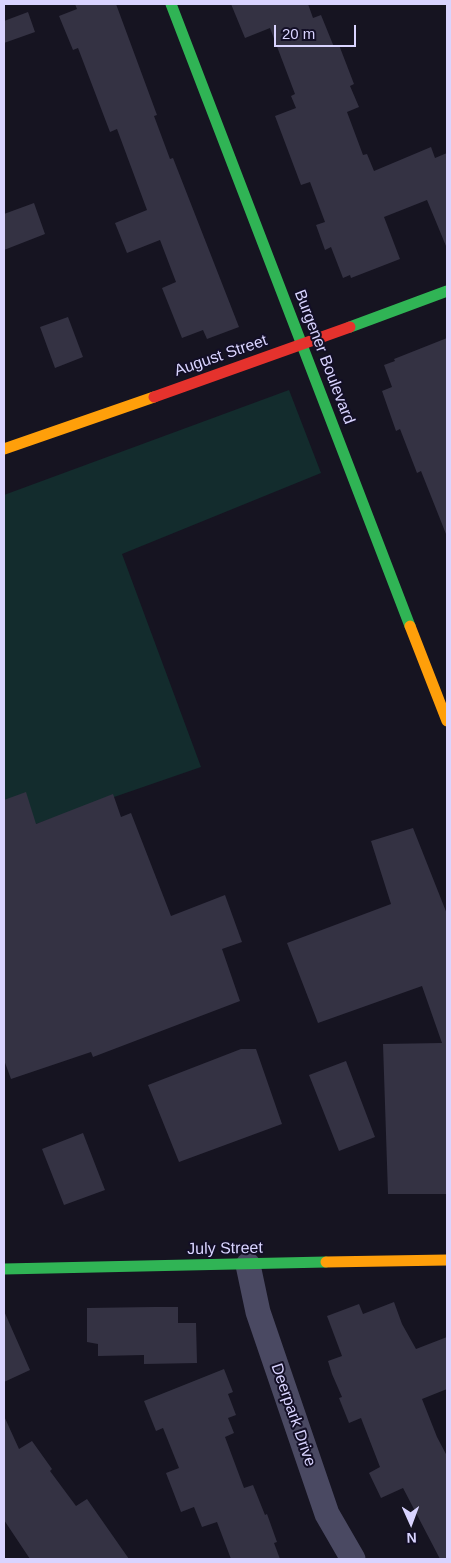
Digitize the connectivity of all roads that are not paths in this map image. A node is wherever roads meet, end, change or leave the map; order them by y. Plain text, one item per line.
1 (171, 4) edge
2 (447, 291) edge
3 (302, 345) junction
4 (4, 449) edge
5 (447, 721) edge
6 (447, 1260) edge
7 (248, 1265) junction
8 (4, 1269) edge
9 (353, 1559) edge

1 - 3 street, Burgener Boulevard
2 - 3 street, August Street
3 - 4 street, August Street
3 - 5 street, Burgener Boulevard
6 - 7 street, July Street
7 - 8 street, July Street
7 - 9 street, Deerpark Drive

